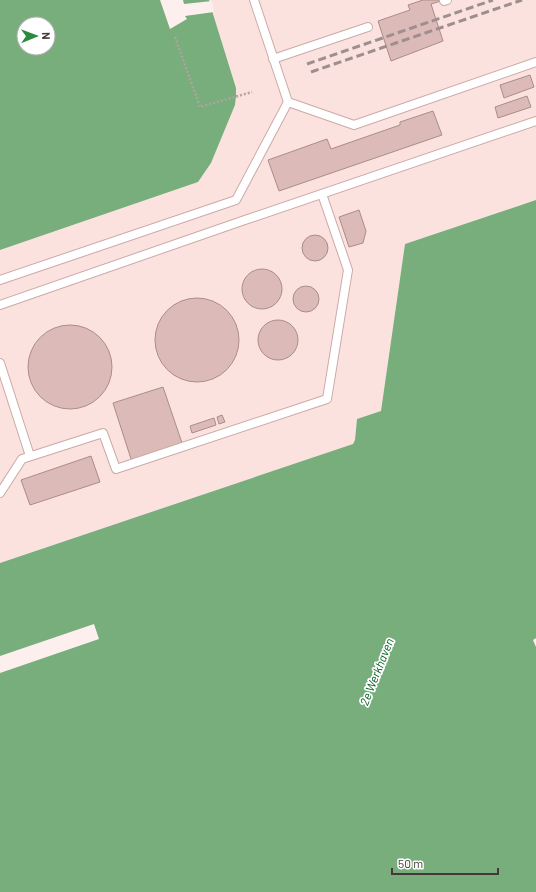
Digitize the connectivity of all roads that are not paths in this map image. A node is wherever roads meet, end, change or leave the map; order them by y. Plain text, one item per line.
1 (254, 0) edge
2 (368, 27) dead end
3 (274, 59) junction
4 (536, 62) edge
5 (288, 102) junction
6 (536, 121) edge
7 (322, 194) junction
8 (0, 280) edge
9 (0, 305) edge
10 (0, 363) edge
11 (30, 456) junction
12 (0, 494) edge

1 - 3 lane
2 - 3 lane
3 - 5 lane
4 - 5 lane
5 - 8 lane
6 - 7 lane
7 - 9 lane
7 - 11 lane
10 - 11 lane
11 - 12 lane

